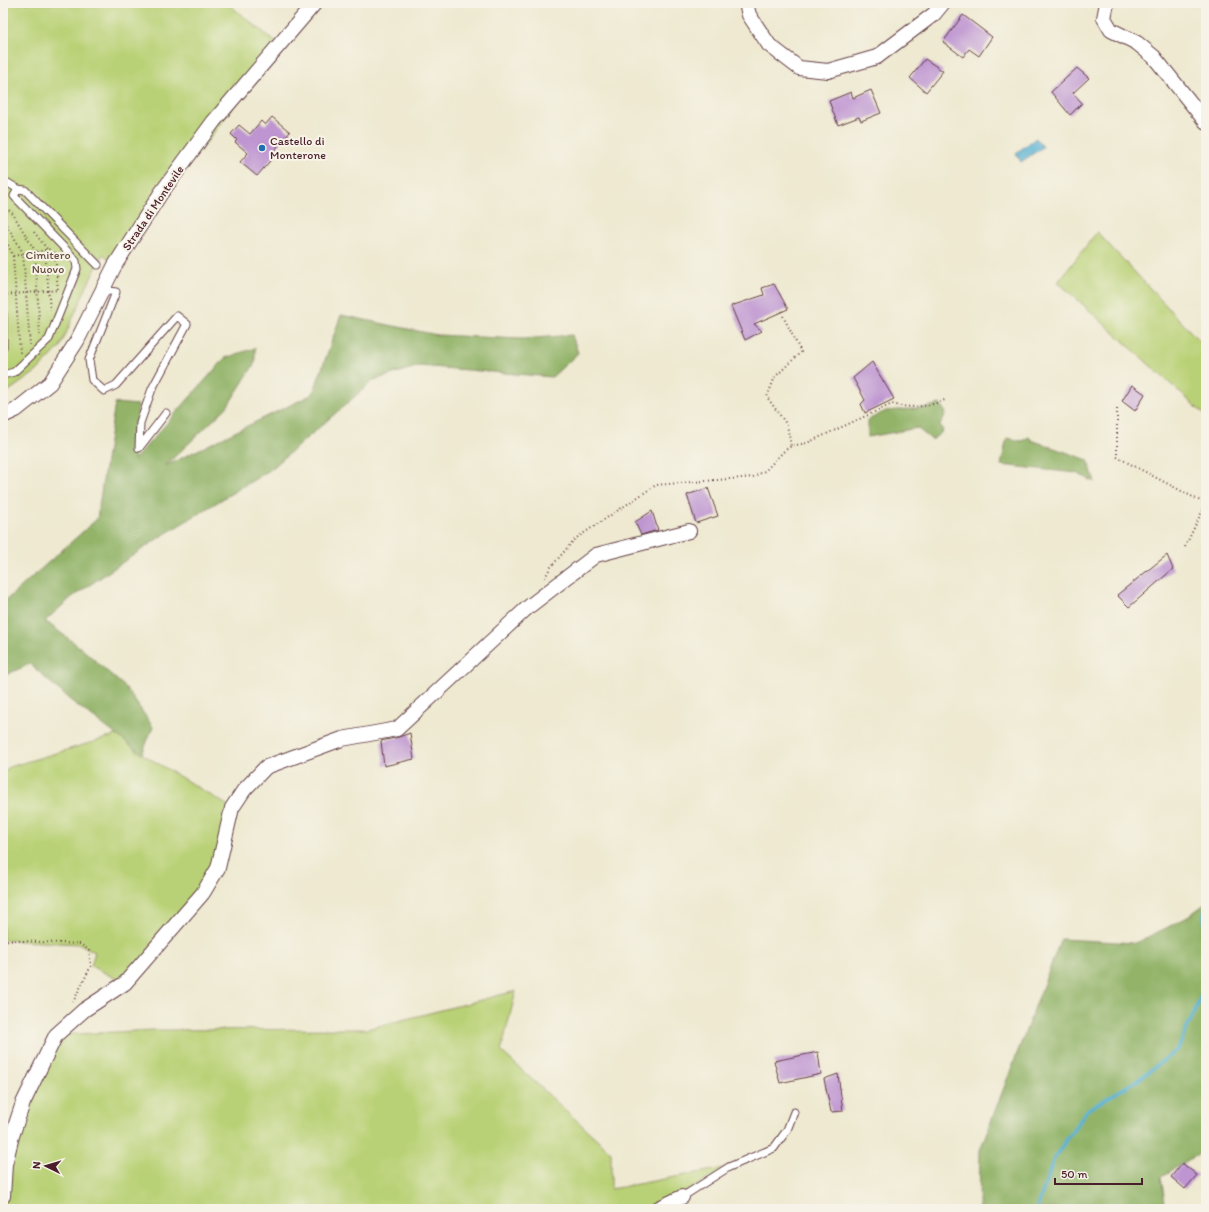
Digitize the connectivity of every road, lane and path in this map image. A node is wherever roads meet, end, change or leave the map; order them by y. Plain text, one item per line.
1 (315, 3) edge
2 (746, 3) edge
3 (943, 3) edge
4 (1107, 3) edge
5 (1206, 122) edge
6 (3, 180) edge
7 (18, 189) junction
8 (3, 205) edge
9 (3, 218) edge
10 (30, 226) dead end
11 (3, 234) edge
12 (46, 250) junction
13 (34, 251) junction
14 (23, 254) junction
15 (13, 256) junction
16 (98, 265) dead end
17 (58, 290) junction
18 (102, 290) junction
19 (49, 291) junction
20 (37, 292) junction
21 (26, 293) junction
22 (17, 294) junction
23 (3, 295) edge
24 (50, 312) dead end
25 (60, 313) junction
26 (3, 314) edge
27 (783, 316) dead end
28 (3, 347) edge
29 (41, 347) junction
30 (31, 356) junction
31 (21, 366) junction
32 (3, 375) edge
33 (947, 399) dead end
34 (1117, 409) dead end
35 (166, 413) dead end
36 (3, 416) edge
37 (791, 446) junction
38 (1206, 504) edge
39 (689, 531) dead end
40 (1185, 547) dead end
41 (543, 582) dead end
42 (3, 940) edge
43 (70, 1007) dead end
44 (794, 1112) dead end
45 (3, 1196) edge
46 (682, 1197) joint
47 (657, 1209) edge

1 - 18 street, Strada di Montevile
2 - 3 street
4 - 5 street
6 - 7 lane
7 - 16 lane
7 - 25 lane
8 - 13 path
9 - 14 path
10 - 12 path
11 - 15 path
12 - 13 path
12 - 17 path
12 - 19 path
13 - 14 path
13 - 20 path
14 - 15 path
14 - 21 path
15 - 22 path
17 - 19 path
17 - 25 path
18 - 35 lane
18 - 36 street, Strada di Montevile
19 - 20 path
19 - 24 path
20 - 21 path
20 - 29 path
21 - 22 path
21 - 30 path
22 - 23 path
22 - 31 path
25 - 29 lane
26 - 28 lane
27 - 37 path
29 - 30 lane
30 - 31 lane
31 - 32 lane
33 - 37 path
34 - 38 path
37 - 41 path
38 - 40 path
39 - 45 street
42 - 43 path
44 - 46 lane
46 - 47 street

